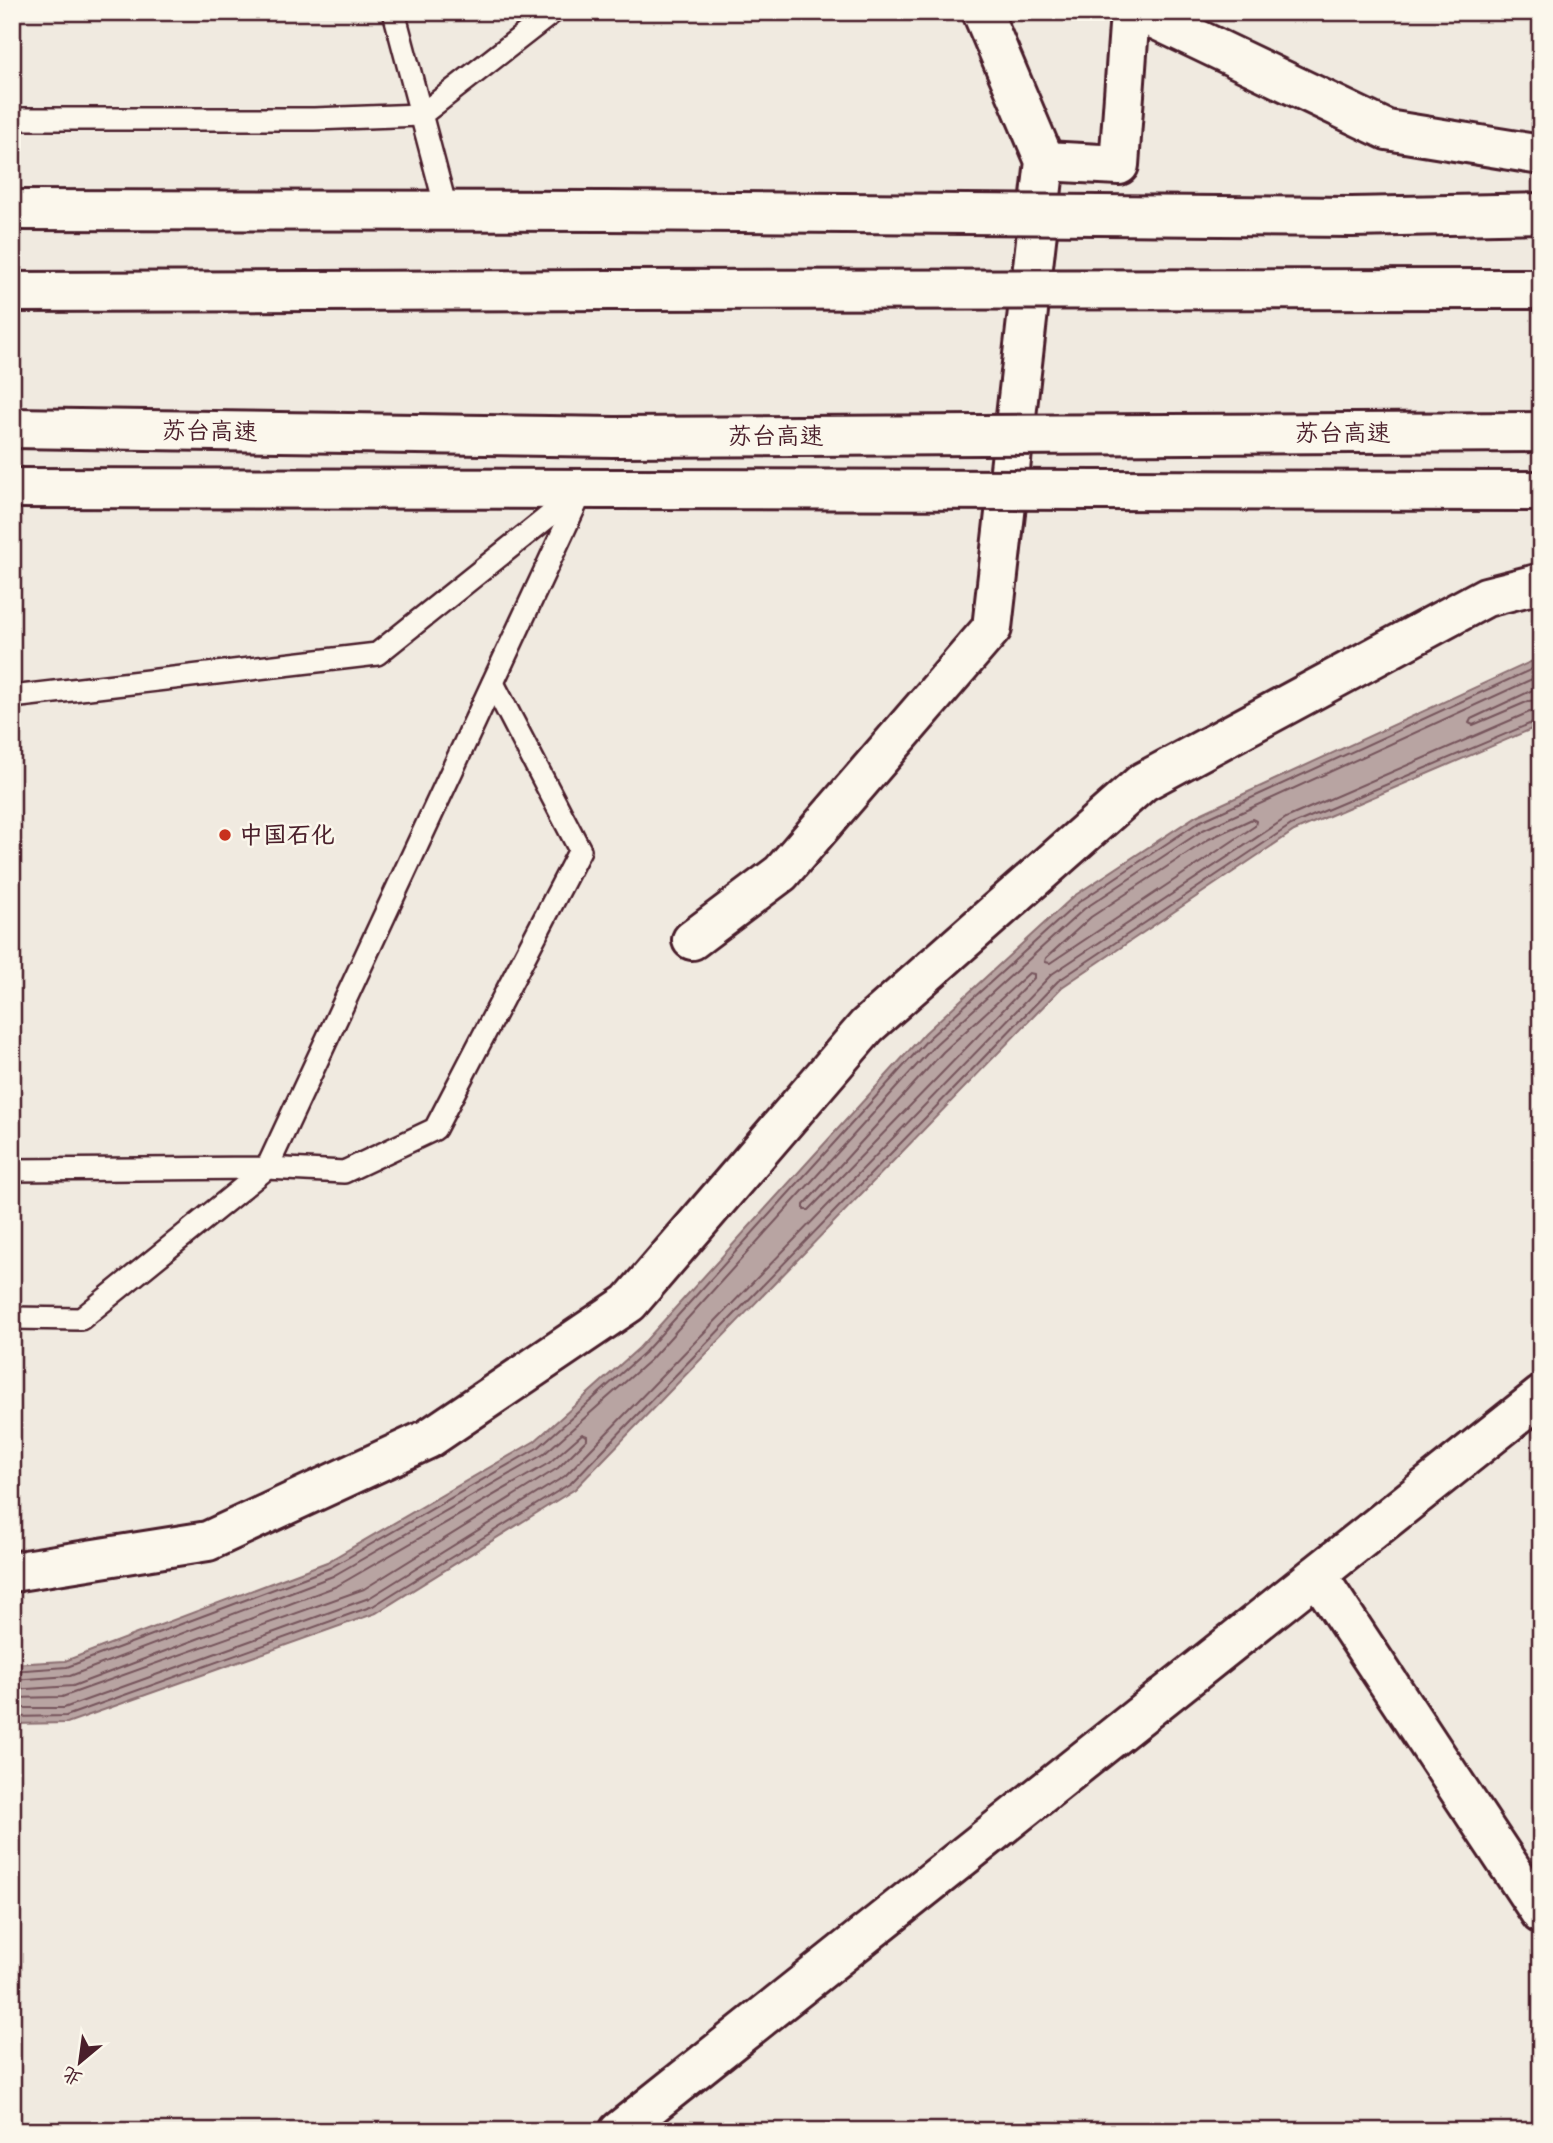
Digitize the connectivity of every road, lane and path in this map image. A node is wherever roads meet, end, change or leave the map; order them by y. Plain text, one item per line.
1 (394, 12) edge
2 (553, 12) edge
3 (982, 12) edge
4 (1130, 12) edge
5 (1140, 12) edge
6 (421, 115) junction
7 (12, 118) edge
8 (1541, 155) edge
9 (1045, 160) junction
10 (12, 210) edge
11 (447, 212) junction
12 (1541, 213) edge
13 (1541, 289) edge
14 (12, 292) edge
15 (12, 428) edge
16 (1541, 432) edge
17 (12, 488) edge
18 (597, 489) junction
19 (1541, 491) edge
20 (1541, 583) edge
21 (493, 683) junction
22 (12, 696) edge
23 (692, 940) dead end
24 (267, 1168) junction
25 (12, 1170) edge
26 (12, 1318) edge
27 (1541, 1396) edge
28 (12, 1572) edge
29 (1317, 1575) junction
30 (1541, 1914) edge
31 (619, 2131) edge

1 - 6 lane
2 - 6 lane
3 - 9 main road
4 - 9 main road
5 - 8 main road
6 - 7 lane
6 - 11 lane
9 - 23 main road
10 - 11 main road
11 - 12 main road, bridge
13 - 14 main road, bridge
15 - 16 main road, 苏台高速, bridge
17 - 18 main road
18 - 19 main road, bridge
18 - 21 lane
18 - 22 lane
20 - 28 main road
21 - 24 lane
21 - 24 lane
24 - 25 lane
24 - 26 lane
27 - 29 main road
29 - 30 main road
29 - 31 main road

